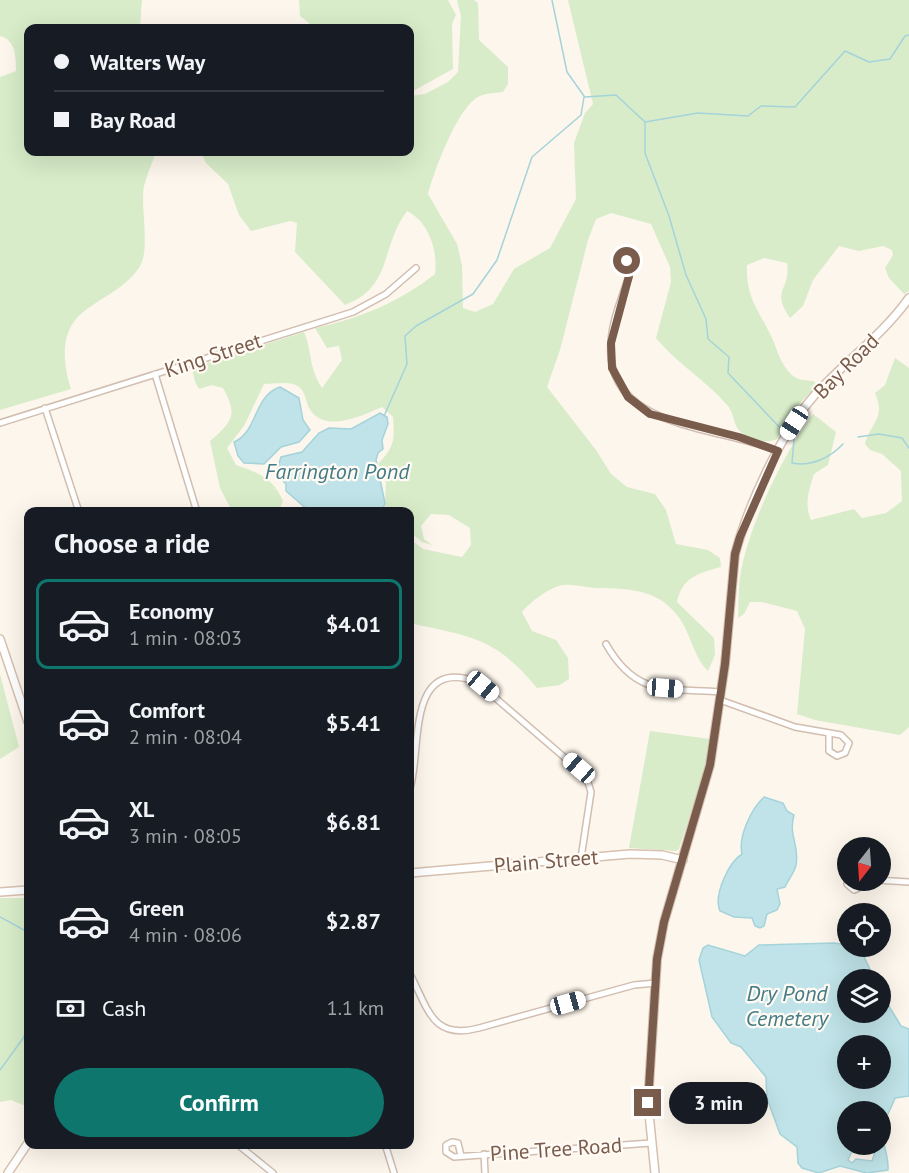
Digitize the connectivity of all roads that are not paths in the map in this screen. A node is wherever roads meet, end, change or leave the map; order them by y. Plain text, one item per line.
1 (623, 253) dead end
2 (416, 268) dead end
3 (908, 302) edge
4 (155, 374) junction
5 (45, 408) junction
6 (0, 423) edge
7 (778, 451) junction
8 (77, 507) edge
9 (195, 507) edge
10 (0, 639) edge
11 (606, 644) dead end
12 (721, 696) junction
13 (24, 710) edge
14 (829, 733) junction
15 (414, 769) edge
16 (581, 858) junction
17 (683, 860) junction
18 (414, 873) edge
19 (891, 881) edge
20 (909, 882) edge
21 (24, 890) edge
22 (0, 892) edge
23 (414, 981) edge
24 (656, 983) junction
25 (651, 1143) junction
26 (24, 1149) edge
27 (243, 1149) edge
28 (387, 1149) edge
29 (484, 1154) junction
30 (461, 1156) dead end
31 (8, 1173) edge
32 (273, 1173) edge
33 (394, 1173) edge
34 (485, 1173) edge
35 (655, 1173) edge

1 - 7 street
2 - 4 street, King Street
3 - 7 main road, Bay Road
4 - 5 street, King Street
4 - 9 street
5 - 6 street, King Street
5 - 8 street
7 - 12 main road, Bay Road
10 - 13 main road
11 - 12 street
12 - 14 street
12 - 17 main road, Bay Road
14 - 14 street
15 - 16 street
16 - 17 main road, Plain Street
16 - 18 main road, Plain Street
17 - 24 main road, Bay Road
19 - 20 street
21 - 22 main road
23 - 24 street
24 - 25 main road, Bay Road
25 - 29 street, Pine Tree Road
25 - 35 main road, Bay Road
26 - 31 main road
27 - 32 street
28 - 33 street
29 - 30 street, Pine Tree Road
29 - 34 street

